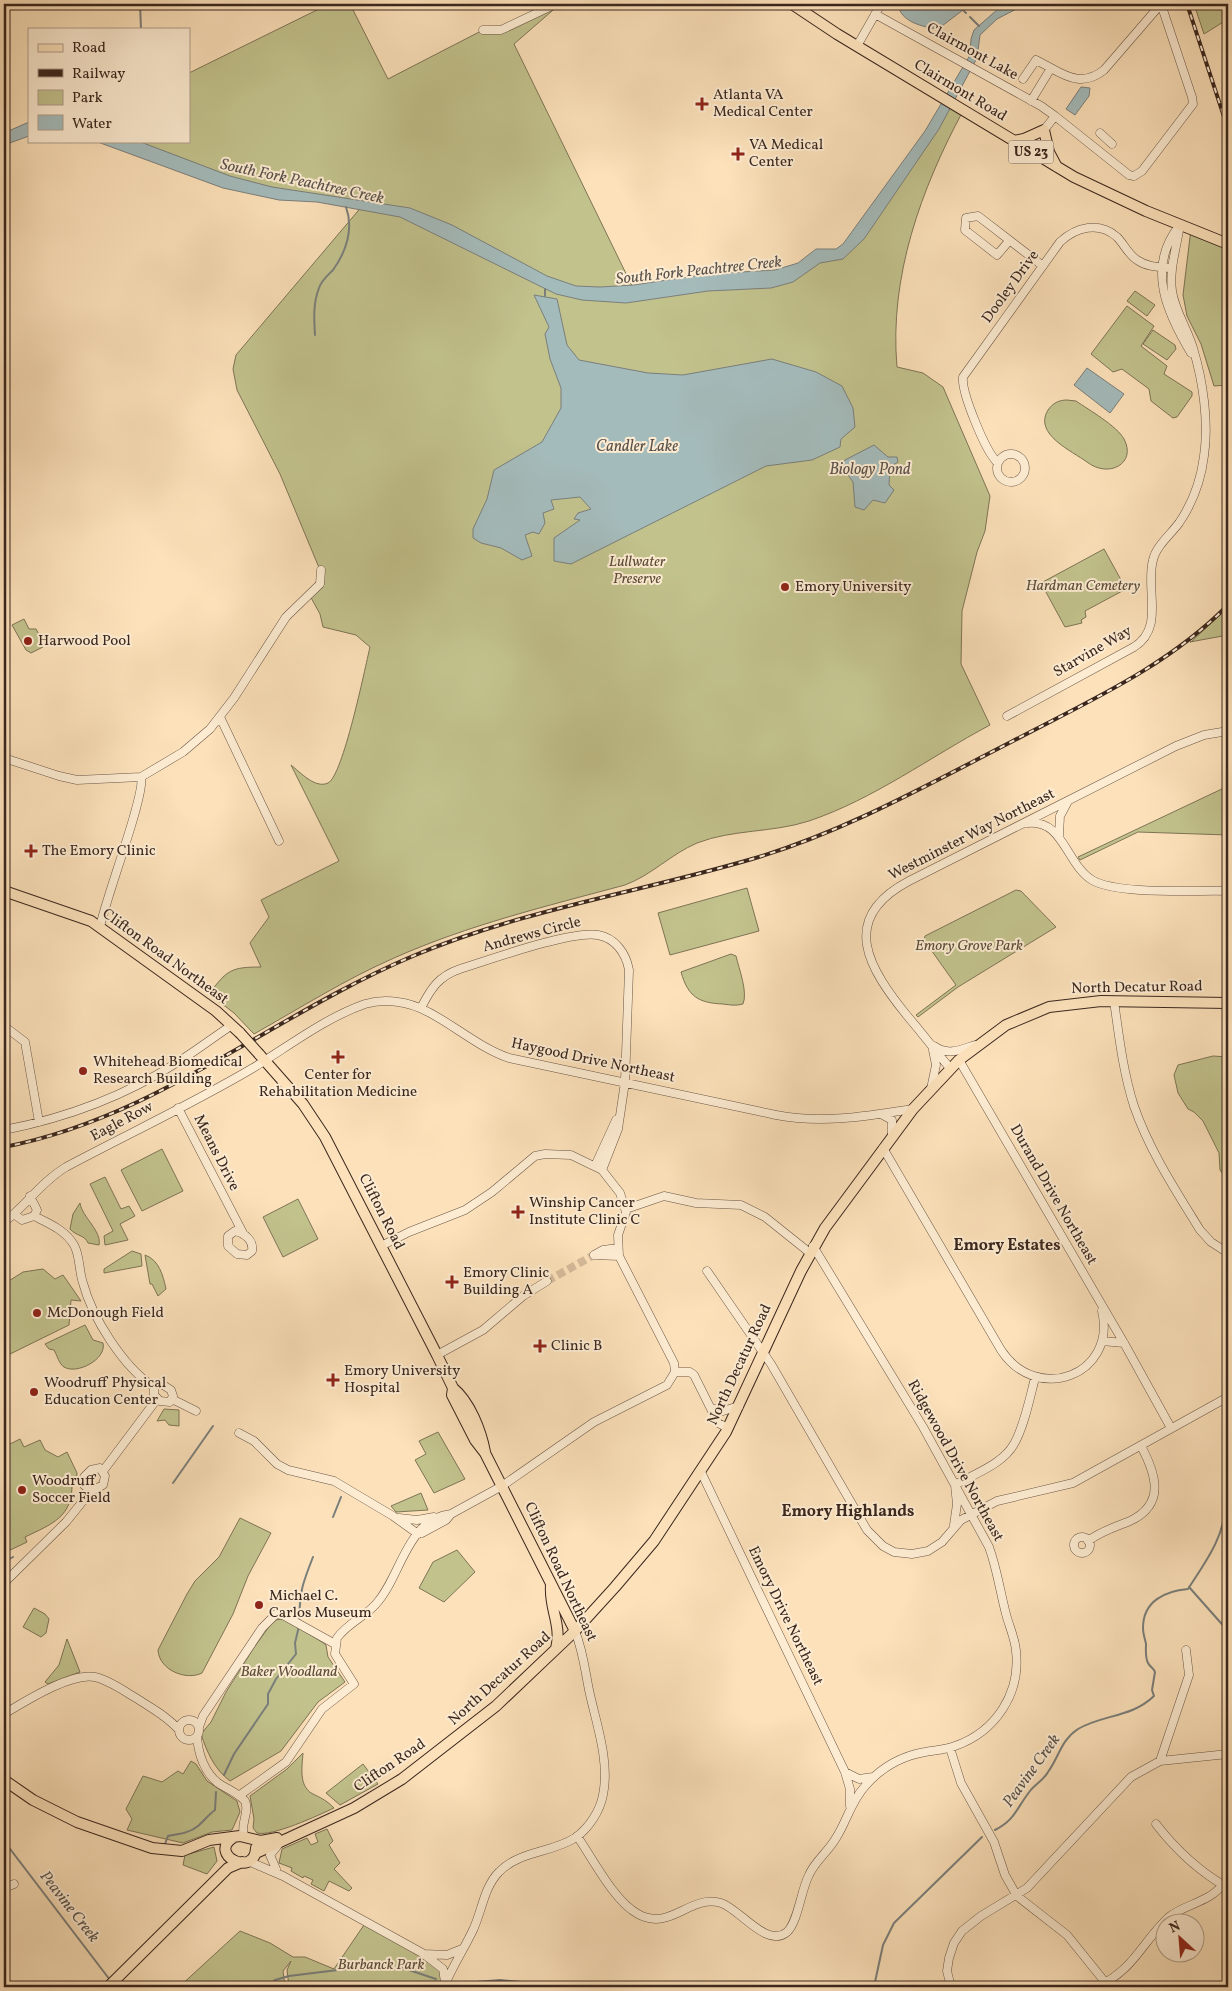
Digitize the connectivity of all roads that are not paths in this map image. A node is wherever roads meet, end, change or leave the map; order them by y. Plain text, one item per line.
1 (556, 4) edge
2 (792, 4) edge
3 (881, 4) edge
4 (875, 14) junction
5 (483, 30) dead end
6 (857, 46) junction
7 (1051, 68) junction
8 (1024, 79) dead end
9 (1031, 101) junction
10 (1055, 116) junction
11 (1044, 130) junction
12 (1100, 133) dead end
13 (1014, 141) junction
14 (1098, 149) junction
15 (1058, 168) junction
16 (1180, 224) junction
17 (1009, 240) junction
18 (1228, 244) edge
19 (1043, 266) junction
20 (1167, 268) junction
21 (998, 463) dead end
22 (320, 570) dead end
23 (1008, 716) dead end
24 (220, 717) junction
25 (1228, 731) edge
26 (4, 758) edge
27 (141, 777) junction
28 (1068, 802) junction
29 (1023, 824) junction
30 (1059, 835) junction
31 (279, 842) dead end
32 (4, 891) edge
33 (1228, 891) edge
34 (100, 927) junction
35 (1114, 1001) junction
36 (1228, 1003) edge
37 (421, 1008) junction
38 (232, 1025) junction
39 (4, 1026) edge
40 (930, 1044) junction
41 (976, 1045) junction
42 (262, 1057) junction
43 (959, 1060) junction
44 (950, 1068) junction
45 (624, 1082) junction
46 (931, 1089) junction
47 (178, 1108) junction
48 (913, 1109) junction
49 (882, 1114) junction
50 (39, 1122) junction
51 (4, 1130) edge
52 (892, 1137) junction
53 (883, 1148) junction
54 (599, 1168) junction
55 (30, 1196) junction
56 (229, 1209) junction
57 (626, 1209) junction
58 (14, 1214) junction
59 (34, 1216) junction
60 (4, 1222) edge
61 (244, 1235) junction
62 (228, 1236) junction
63 (381, 1246) junction
64 (812, 1250) junction
65 (1228, 1253) edge
66 (707, 1271) dead end
67 (547, 1281) tunnel mouth
68 (1101, 1306) junction
69 (1102, 1341) junction
70 (1124, 1343) junction
71 (763, 1353) junction
72 (437, 1355) junction
73 (675, 1372) junction
74 (1035, 1378) junction
75 (154, 1387) junction
76 (1228, 1397) edge
77 (158, 1399) junction
78 (172, 1399) junction
79 (739, 1406) junction
80 (711, 1408) junction
81 (196, 1411) dead end
82 (728, 1428) junction
83 (1172, 1428) junction
84 (239, 1433) dead end
85 (1141, 1446) junction
86 (103, 1470) junction
87 (701, 1472) junction
88 (955, 1485) junction
89 (504, 1490) junction
90 (91, 1491) junction
91 (447, 1514) junction
92 (972, 1515) junction
93 (393, 1516) junction
94 (954, 1527) junction
95 (418, 1534) junction
96 (1088, 1541) dead end
97 (540, 1561) junction
98 (4, 1583) edge
99 (551, 1584) junction
100 (569, 1620) junction
101 (575, 1632) junction
102 (335, 1644) junction
103 (555, 1650) junction
104 (1186, 1650) dead end
105 (4, 1714) edge
106 (165, 1717) junction
107 (185, 1720) junction
108 (197, 1724) junction
109 (179, 1730) junction
110 (462, 1733) joint
111 (197, 1736) junction
112 (950, 1748) junction
113 (1228, 1754) edge
114 (1160, 1761) junction
115 (845, 1772) junction
116 (874, 1776) junction
117 (4, 1780) edge
118 (240, 1796) junction
119 (42, 1805) joint
120 (847, 1816) junction
121 (77, 1822) joint
122 (1156, 1824) dead end
123 (300, 1832) junction
124 (577, 1836) junction
125 (247, 1837) junction
126 (232, 1838) junction
127 (284, 1840) junction
128 (192, 1849) junction
129 (226, 1852) junction
130 (256, 1854) junction
131 (245, 1862) junction
132 (276, 1869) junction
133 (283, 1876) junction
134 (14, 1884) dead end
135 (209, 1886) junction
136 (1225, 1886) edge
137 (4, 1888) edge
138 (1017, 1896) junction
139 (462, 1949) junction
140 (424, 1954) junction
141 (1107, 1985) edge
142 (445, 1986) edge
143 (109, 1987) edge
144 (951, 1987) edge
145 (1097, 1987) edge

1 - 5 street
2 - 6 main road, Clairmont Road / US 23
3 - 4 street
4 - 6 street
4 - 9 street, Clairmont Lake
6 - 13 main road, Clairmont Road / US 23
7 - 8 street
7 - 9 street
7 - 14 street, Clairmont Lake
9 - 10 street, Clairmont Lake
10 - 11 street
10 - 14 street, Clairmont Lake
11 - 13 main road
11 - 15 main road
12 - 14 street
13 - 15 main road, Clairmont Road / US 23
15 - 16 main road, Clairmont Road / US 23
16 - 18 main road, Clairmont Road / US 23
16 - 20 street, Starvine Way
17 - 17 street
17 - 19 street
19 - 20 street, Dooley Drive
19 - 21 street, Dooley Drive
20 - 23 street, Starvine Way
22 - 24 street
24 - 27 street
24 - 31 street
25 - 28 street, Westminster Way Northeast
26 - 27 street
27 - 34 street
28 - 29 street, Westminster Way Northeast
28 - 30 street
29 - 30 street
29 - 40 street, Westminster Way Northeast
30 - 33 street
32 - 34 main road, Clifton Road Northeast
34 - 38 main road, Clifton Road Northeast
35 - 36 main road, North Decatur Road
35 - 41 main road, North Decatur Road
35 - 65 street
37 - 42 street, Haygood Drive Northeast
37 - 45 street, Haygood Drive Northeast
37 - 45 street, Andrews Circle
38 - 42 main road, Clifton Road Northeast, bridge
38 - 50 street
39 - 50 street
40 - 41 street
40 - 44 street, Westminster Way Northeast
40 - 46 street, Westminster Way Northeast
41 - 43 main road, North Decatur Road
42 - 47 street, Eagle Row
42 - 63 main road, Clifton Road
43 - 44 main road, North Decatur Road
43 - 68 street, Durand Drive Northeast
44 - 46 main road, North Decatur Road
45 - 49 street, Haygood Drive Northeast
45 - 54 street
46 - 48 main road, North Decatur Road
47 - 55 street, Eagle Row
47 - 56 street, Means Drive
48 - 49 street, Haygood Drive Northeast
48 - 52 main road, North Decatur Road
49 - 52 street
50 - 51 street
52 - 53 main road, North Decatur Road
53 - 64 main road, North Decatur Road
53 - 74 street
54 - 57 street
54 - 63 street
55 - 58 street, Eagle Row
55 - 59 street
56 - 61 street, Means Drive
56 - 62 street, Means Drive
57 - 64 street, Ridgewood Drive Northeast
57 - 73 street
58 - 59 street
58 - 60 street, Eagle Row
59 - 75 street
61 - 62 street
61 - 62 street, Means Drive
63 - 72 main road, Clifton Road
64 - 71 main road, North Decatur Road
64 - 88 street, Ridgewood Drive Northeast
66 - 71 street
67 - 72 street
68 - 69 street
68 - 70 street, Durand Drive Northeast
69 - 70 street
69 - 74 street
70 - 83 street, Durand Drive Northeast
71 - 79 main road, North Decatur Road
71 - 94 street
72 - 89 main road
73 - 80 street
73 - 89 street
74 - 88 street
75 - 77 street
75 - 78 street
76 - 83 street
77 - 78 street
77 - 86 street
78 - 81 street
79 - 80 street
79 - 82 main road, North Decatur Road
80 - 82 street
82 - 87 main road, North Decatur Road
83 - 85 street
84 - 93 street
85 - 92 street
85 - 96 street
86 - 90 street
86 - 90 street
87 - 101 main road, North Decatur Road
87 - 115 street, Emory Drive Northeast
88 - 92 street, Ridgewood Drive Northeast
88 - 94 street
89 - 91 street
89 - 97 main road, Clifton Road Northeast
90 - 98 street
91 - 93 street
91 - 95 street
92 - 94 street
92 - 112 street, Ridgewood Drive Northeast
93 - 95 street
95 - 102 street
97 - 99 main road, Clifton Road Northeast
97 - 100 main road
99 - 100 main road, Clifton Road Northeast
99 - 103 main road
100 - 101 main road
101 - 103 main road, North Decatur Road
101 - 124 street, Clifton Road Northeast
102 - 108 street
102 - 118 street
103 - 110 main road, North Decatur Road
104 - 114 street
105 - 106 street
106 - 107 street
106 - 109 street
107 - 108 street
107 - 109 street
108 - 111 street
109 - 111 street
110 - 123 main road, Clifton Road
111 - 118 street
112 - 116 street, Ridgewood Drive Northeast
112 - 138 street
113 - 114 street
114 - 138 street
115 - 116 street
115 - 120 street, Emory Drive Northeast
116 - 120 street, Ridgewood Drive Northeast
117 - 119 street
118 - 125 street
119 - 121 main road
120 - 124 street, Ridgewood Drive Northeast
121 - 128 street
122 - 136 street
123 - 125 main road
123 - 127 main road
124 - 139 street, Clifton Road Northeast
125 - 126 main road
125 - 130 main road
126 - 128 street
126 - 129 main road
127 - 130 main road
127 - 132 street
128 - 129 street
129 - 131 main road
129 - 135 main road
130 - 131 main road
130 - 132 street
131 - 133 street
131 - 135 main road
132 - 133 street
133 - 140 street
134 - 137 street
135 - 143 main road
136 - 141 street
138 - 141 street
138 - 144 street
139 - 140 street
139 - 142 street, Clifton Road Northeast
140 - 142 street
141 - 145 street

